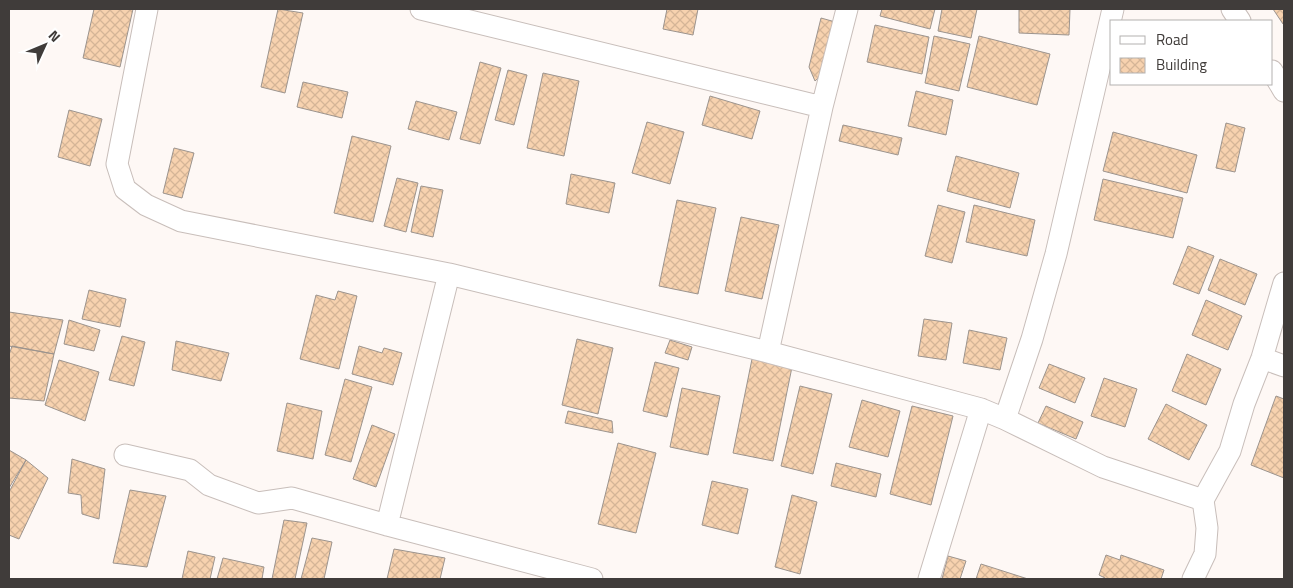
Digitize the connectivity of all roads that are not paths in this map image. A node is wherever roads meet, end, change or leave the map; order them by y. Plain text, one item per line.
1 (147, 9) edge
2 (421, 9) edge
3 (847, 9) edge
4 (1232, 9) edge
5 (1239, 20) edge
6 (1110, 22) edge
7 (1273, 73) edge
8 (1284, 90) edge
9 (822, 108) junction
10 (449, 274) junction
11 (1284, 283) edge
12 (768, 352) junction
13 (1262, 358) junction
14 (1284, 366) edge
15 (981, 410) junction
16 (1005, 419) junction
17 (125, 455) dead end
18 (1203, 500) junction
19 (387, 525) junction
20 (592, 579) edge
21 (929, 579) edge
22 (1193, 579) edge

1 - 10 street
2 - 9 street
3 - 9 street
4 - 5 street
6 - 16 street
7 - 8 street
9 - 12 street
10 - 12 street
10 - 19 street
11 - 13 street
12 - 15 street
13 - 14 street
13 - 18 street
15 - 16 street
15 - 21 street
16 - 18 street
17 - 19 street
18 - 22 street
19 - 20 street

